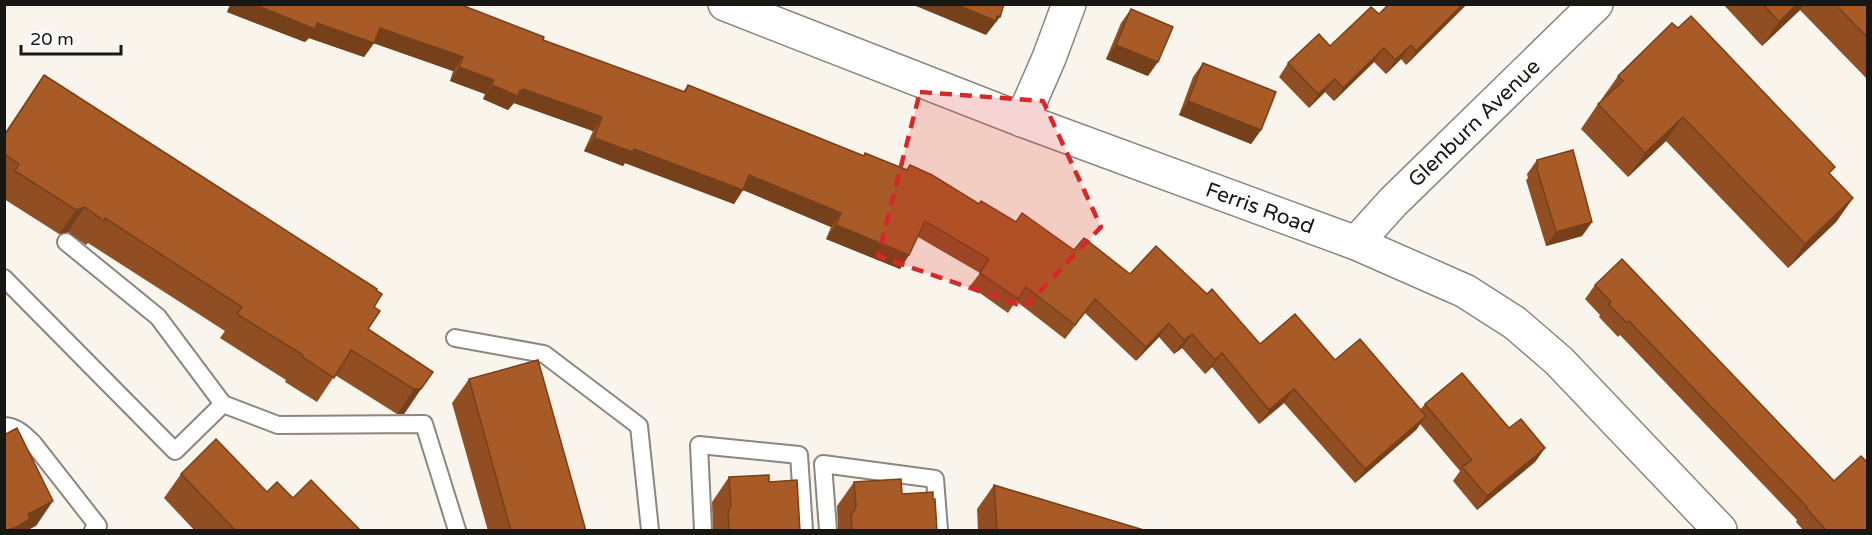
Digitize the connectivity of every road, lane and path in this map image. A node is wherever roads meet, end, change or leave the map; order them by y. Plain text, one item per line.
1 (725, 4) edge
2 (1069, 4) edge
3 (1596, 4) edge
4 (1022, 120) junction
5 (66, 242) dead end
6 (1356, 243) junction
7 (4, 278) edge
8 (455, 338) dead end
9 (223, 404) junction
10 (4, 426) edge
11 (93, 531) edge
12 (457, 531) edge
13 (650, 531) edge
14 (703, 531) edge
15 (804, 531) edge
16 (828, 531) edge
17 (939, 531) edge
18 (1720, 531) edge

1 - 4 street, Ferris Road
2 - 4 street
3 - 6 street, Glenburn Avenue
4 - 6 street, Ferris Road
5 - 9 lane
6 - 18 street, Ferris Road
7 - 9 lane
8 - 13 lane
9 - 12 lane
10 - 11 lane
14 - 15 lane
16 - 17 lane

